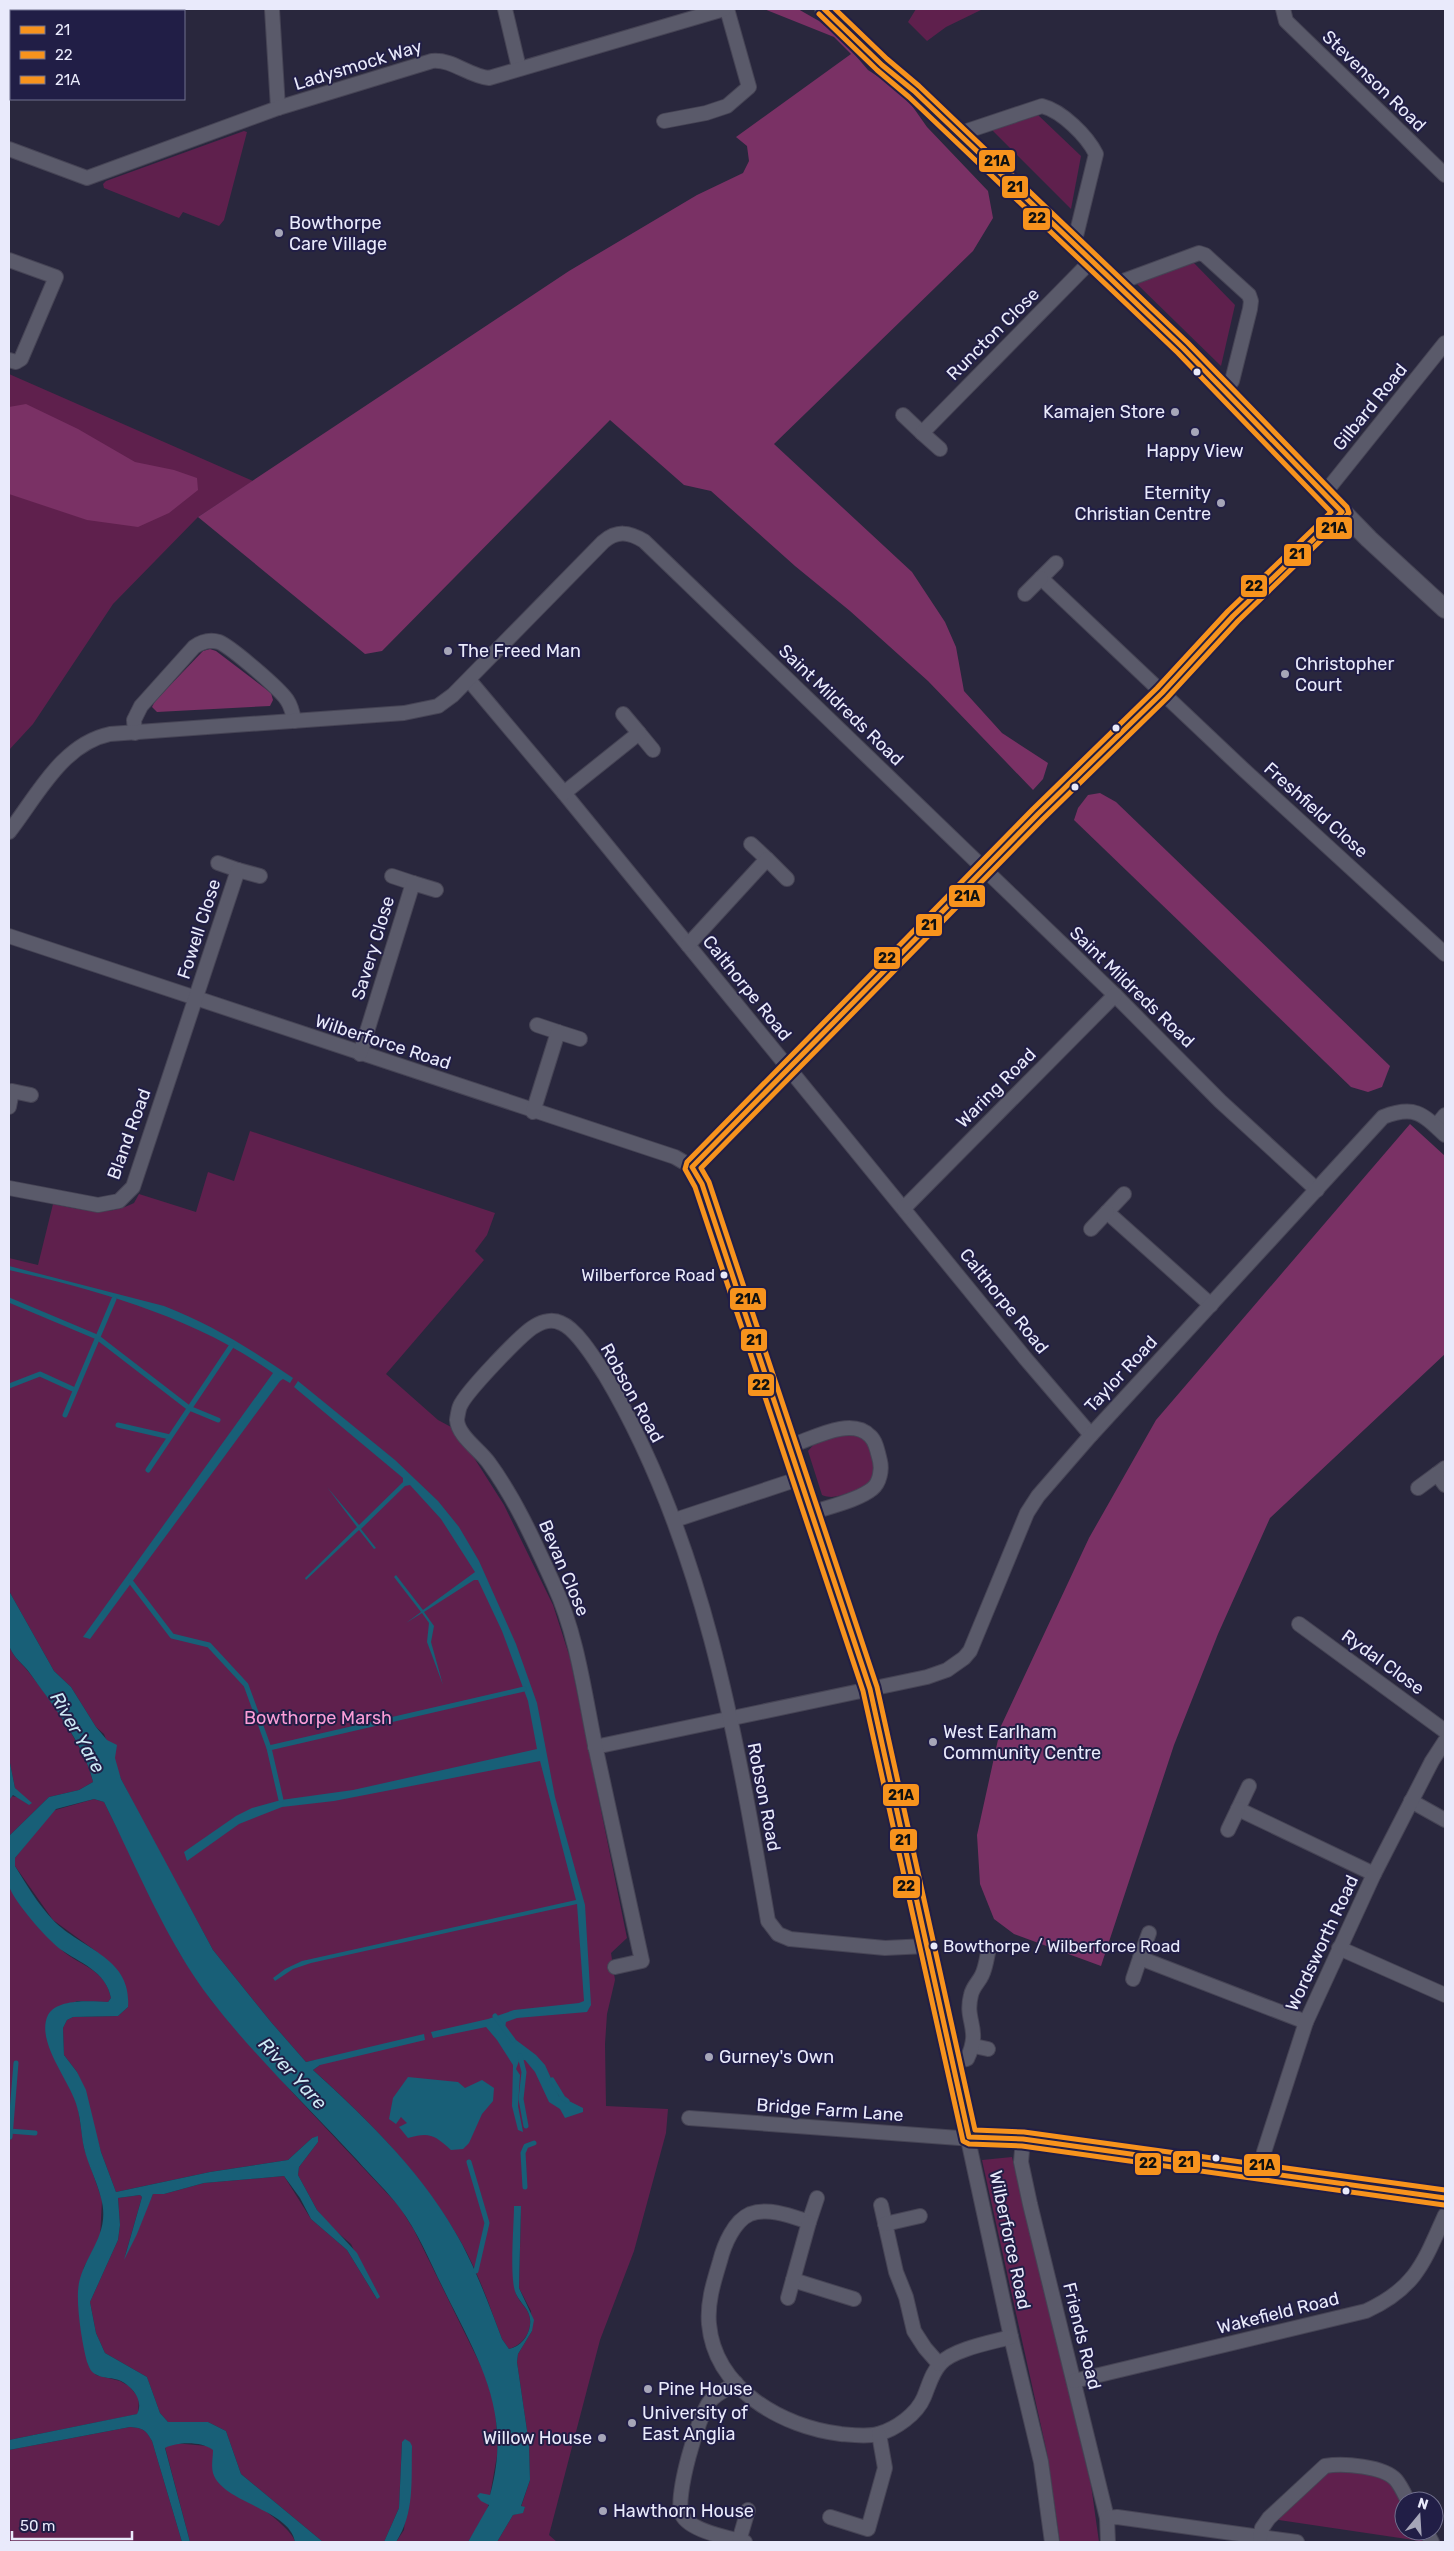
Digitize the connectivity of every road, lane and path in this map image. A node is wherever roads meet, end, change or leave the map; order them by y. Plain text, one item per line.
1 (272, 9) edge
2 (505, 9) edge
3 (726, 9) edge
4 (824, 9) edge
5 (1284, 9) edge
6 (519, 68) junction
7 (278, 108) junction
8 (664, 121) dead end
9 (958, 134) junction
10 (9, 148) edge
11 (1445, 175) edge
12 (1074, 244) junction
13 (9, 260) edge
14 (1091, 261) junction
15 (1115, 284) junction
16 (1445, 343) edge
17 (9, 360) edge
18 (1225, 390) junction
19 (903, 415) dead end
20 (922, 433) junction
21 (940, 449) dead end
22 (1324, 494) junction
23 (1342, 512) junction
24 (1056, 563) dead end
25 (1041, 578) junction
26 (1025, 594) dead end
27 (1445, 609) edge
28 (469, 680) junction
29 (1162, 693) junction
30 (623, 714) dead end
31 (294, 722) junction
32 (135, 733) junction
33 (638, 733) junction
34 (652, 750) dead end
35 (564, 793) junction
36 (9, 832) edge
37 (751, 844) dead end
38 (767, 859) junction
39 (218, 863) dead end
40 (238, 870) junction
41 (984, 871) junction
42 (260, 876) dead end
43 (392, 876) dead end
44 (787, 878) dead end
45 (413, 883) junction
46 (436, 890) dead end
47 (9, 936) edge
48 (688, 945) junction
49 (1445, 954) edge
50 (1115, 995) junction
51 (196, 999) junction
52 (537, 1025) dead end
53 (558, 1032) junction
54 (580, 1039) dead end
55 (360, 1054) junction
56 (789, 1070) junction
57 (10, 1091) edge
58 (31, 1095) dead end
59 (9, 1106) edge
60 (533, 1112) junction
61 (1442, 1125) edge
62 (692, 1167) junction
63 (9, 1188) edge
64 (1317, 1190) junction
65 (1124, 1194) dead end
66 (904, 1208) junction
67 (1107, 1212) junction
68 (1091, 1229) dead end
69 (1211, 1305) junction
70 (457, 1422) joint
71 (1091, 1435) junction
72 (790, 1446) junction
73 (1442, 1476) edge
74 (801, 1478) junction
75 (1418, 1488) dead end
76 (811, 1512) junction
77 (675, 1520) junction
78 (1299, 1624) dead end
79 (870, 1688) junction
80 (730, 1719) junction
81 (1445, 1731) edge
82 (1445, 1741) edge
83 (595, 1747) junction
84 (1249, 1786) dead end
85 (1411, 1801) junction
86 (1238, 1809) junction
87 (1445, 1820) edge
88 (1228, 1830) dead end
89 (1374, 1874) junction
90 (1149, 1933) dead end
91 (927, 1946) junction
92 (989, 1948) dead end
93 (1339, 1948) junction
94 (1140, 1958) junction
95 (616, 1967) dead end
96 (1133, 1979) dead end
97 (1445, 1995) edge
98 (1306, 2022) junction
99 (974, 2046) junction
100 (988, 2049) dead end
101 (953, 2062) junction
102 (689, 2118) dead end
103 (969, 2138) junction
104 (1023, 2139) junction
105 (1261, 2171) junction
106 (817, 2198) dead end
107 (1445, 2198) edge
108 (881, 2205) dead end
109 (1445, 2215) edge
110 (920, 2216) dead end
111 (809, 2222) junction
112 (885, 2224) junction
113 (793, 2280) junction
114 (788, 2298) dead end
115 (854, 2298) dead end
116 (1011, 2336) junction
117 (939, 2364) junction
118 (1074, 2381) junction
119 (736, 2383) junction
120 (879, 2434) junction
121 (1402, 2491) edge
122 (748, 2510) dead end
123 (830, 2517) dead end
124 (1107, 2518) junction
125 (1260, 2537) junction
126 (742, 2541) edge
127 (1052, 2542) edge
128 (1108, 2542) edge
129 (1297, 2542) edge

1 - 7 street
2 - 6 street
3 - 6 street, Ladysmock Way
3 - 8 street, Ladysmock Way
4 - 9 street
5 - 11 street, Stevenson Road
6 - 7 street, Ladysmock Way
7 - 10 street, Ladysmock Way
9 - 12 street
9 - 12 street
12 - 14 street
13 - 17 street
14 - 15 street
14 - 20 street, Runcton Close
15 - 18 street
15 - 18 street
16 - 22 street, Gilbard Road
18 - 22 street
19 - 20 street
20 - 21 street
22 - 23 street
23 - 27 street
23 - 29 street
24 - 25 street
25 - 26 street
25 - 29 street, Freshfield Close
28 - 31 street, Saint Mildreds Road
28 - 35 street, Calthorpe Road
28 - 41 street, Saint Mildreds Road
29 - 41 street
29 - 49 street, Freshfield Close
30 - 33 street
31 - 32 street, Saint Mildreds Road
31 - 32 street
32 - 36 street, Saint Mildreds Road
33 - 34 street
33 - 35 street
35 - 48 street, Calthorpe Road
37 - 38 street
38 - 44 street
38 - 48 street
39 - 40 street, Fowell Close
40 - 42 street, Fowell Close
40 - 51 street, Fowell Close
41 - 50 street, Saint Mildreds Road
41 - 56 street
43 - 45 street, Savery Close
45 - 46 street, Savery Close
45 - 55 street, Savery Close
47 - 51 street, Wilberforce Road
48 - 56 street, Calthorpe Road
50 - 64 street, Saint Mildreds Road
50 - 66 street, Waring Road
51 - 55 street, Wilberforce Road
51 - 63 street, Bland Road
52 - 53 street
53 - 54 street
53 - 60 street
55 - 60 street, Wilberforce Road
56 - 62 street
56 - 66 street, Calthorpe Road
57 - 58 street
57 - 59 street
60 - 62 street, Wilberforce Road
61 - 64 street, Taylor Road
62 - 72 street, Wilberforce Road
64 - 69 street, Taylor Road
65 - 67 street
66 - 71 street, Calthorpe Road
67 - 68 street
67 - 69 street
69 - 71 street, Taylor Road
70 - 77 street, Robson Road
70 - 83 street, Bevan Close
71 - 79 street, Taylor Road
72 - 74 street, Wilberforce Road
72 - 76 street
73 - 75 street
74 - 76 street, Wilberforce Road
74 - 77 street
76 - 79 street, Wilberforce Road
77 - 80 street, Robson Road
78 - 81 street, Rydal Close
79 - 80 street
79 - 91 street, Wilberforce Road
80 - 83 street
80 - 91 street, Robson Road
82 - 85 street, Wordsworth Road
83 - 95 street, Bevan Close
84 - 86 street
85 - 87 street
85 - 89 street, Wordsworth Road
86 - 88 street
86 - 89 street
89 - 93 street, Wordsworth Road
90 - 94 street
91 - 101 street, Wilberforce Road
92 - 99 street
93 - 97 street
93 - 98 street, Wordsworth Road
94 - 96 street
94 - 98 street
98 - 105 street, Wordsworth Road
99 - 100 street
99 - 101 street
101 - 103 street, Wilberforce Road
102 - 103 street, Bridge Farm Lane
103 - 104 street, Bridge Farm Lane
103 - 116 street, Wilberforce Road
104 - 105 street, Bridge Farm Lane
104 - 118 street, Friends Road
105 - 107 street, Bridge Farm Lane
106 - 111 street
108 - 112 street
109 - 118 street, Wakefield Road
110 - 112 street
111 - 113 street
111 - 119 street
112 - 117 street
113 - 114 street
113 - 115 street
116 - 117 street
116 - 127 street, Wilberforce Road
117 - 120 street
118 - 124 street, Friends Road
119 - 120 street
119 - 126 street
120 - 123 street
121 - 125 street
122 - 126 street
124 - 125 street
124 - 128 street, Friends Road
125 - 129 street

